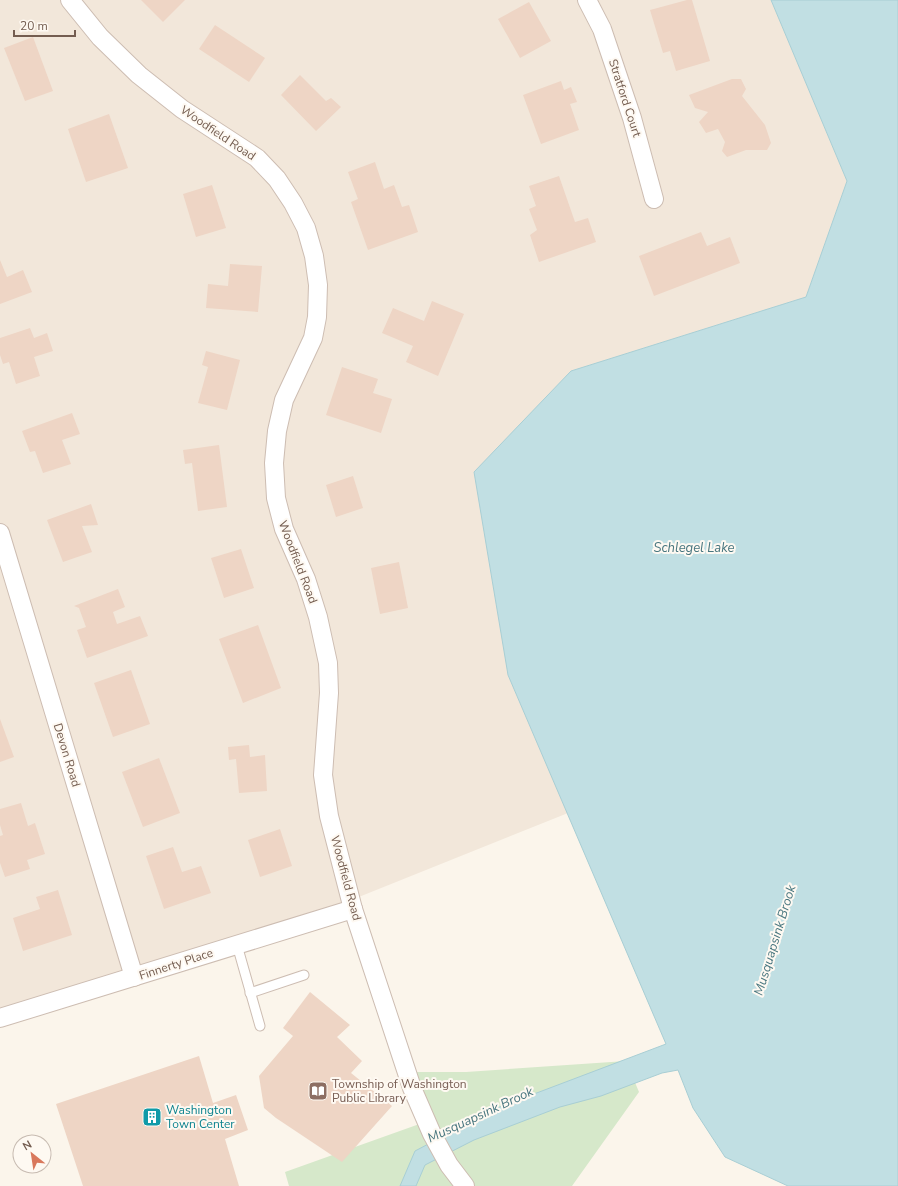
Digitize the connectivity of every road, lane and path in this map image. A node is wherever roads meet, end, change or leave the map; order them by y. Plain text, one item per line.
1 (70, 0) edge
2 (587, 0) edge
3 (654, 199) dead end
4 (0, 533) edge
5 (353, 909) junction
6 (237, 945) junction
7 (304, 975) dead end
8 (134, 977) junction
9 (250, 993) junction
10 (0, 1018) edge
11 (260, 1026) dead end
12 (465, 1186) edge

1 - 5 street, Woodfield Road
2 - 3 street, Stratford Court
4 - 8 street, Devon Road
5 - 6 street, Finnerty Place
5 - 12 street, Woodfield Road
6 - 8 street, Finnerty Place
6 - 9 lane
7 - 9 lane
8 - 10 street, Finnerty Place
9 - 11 lane

